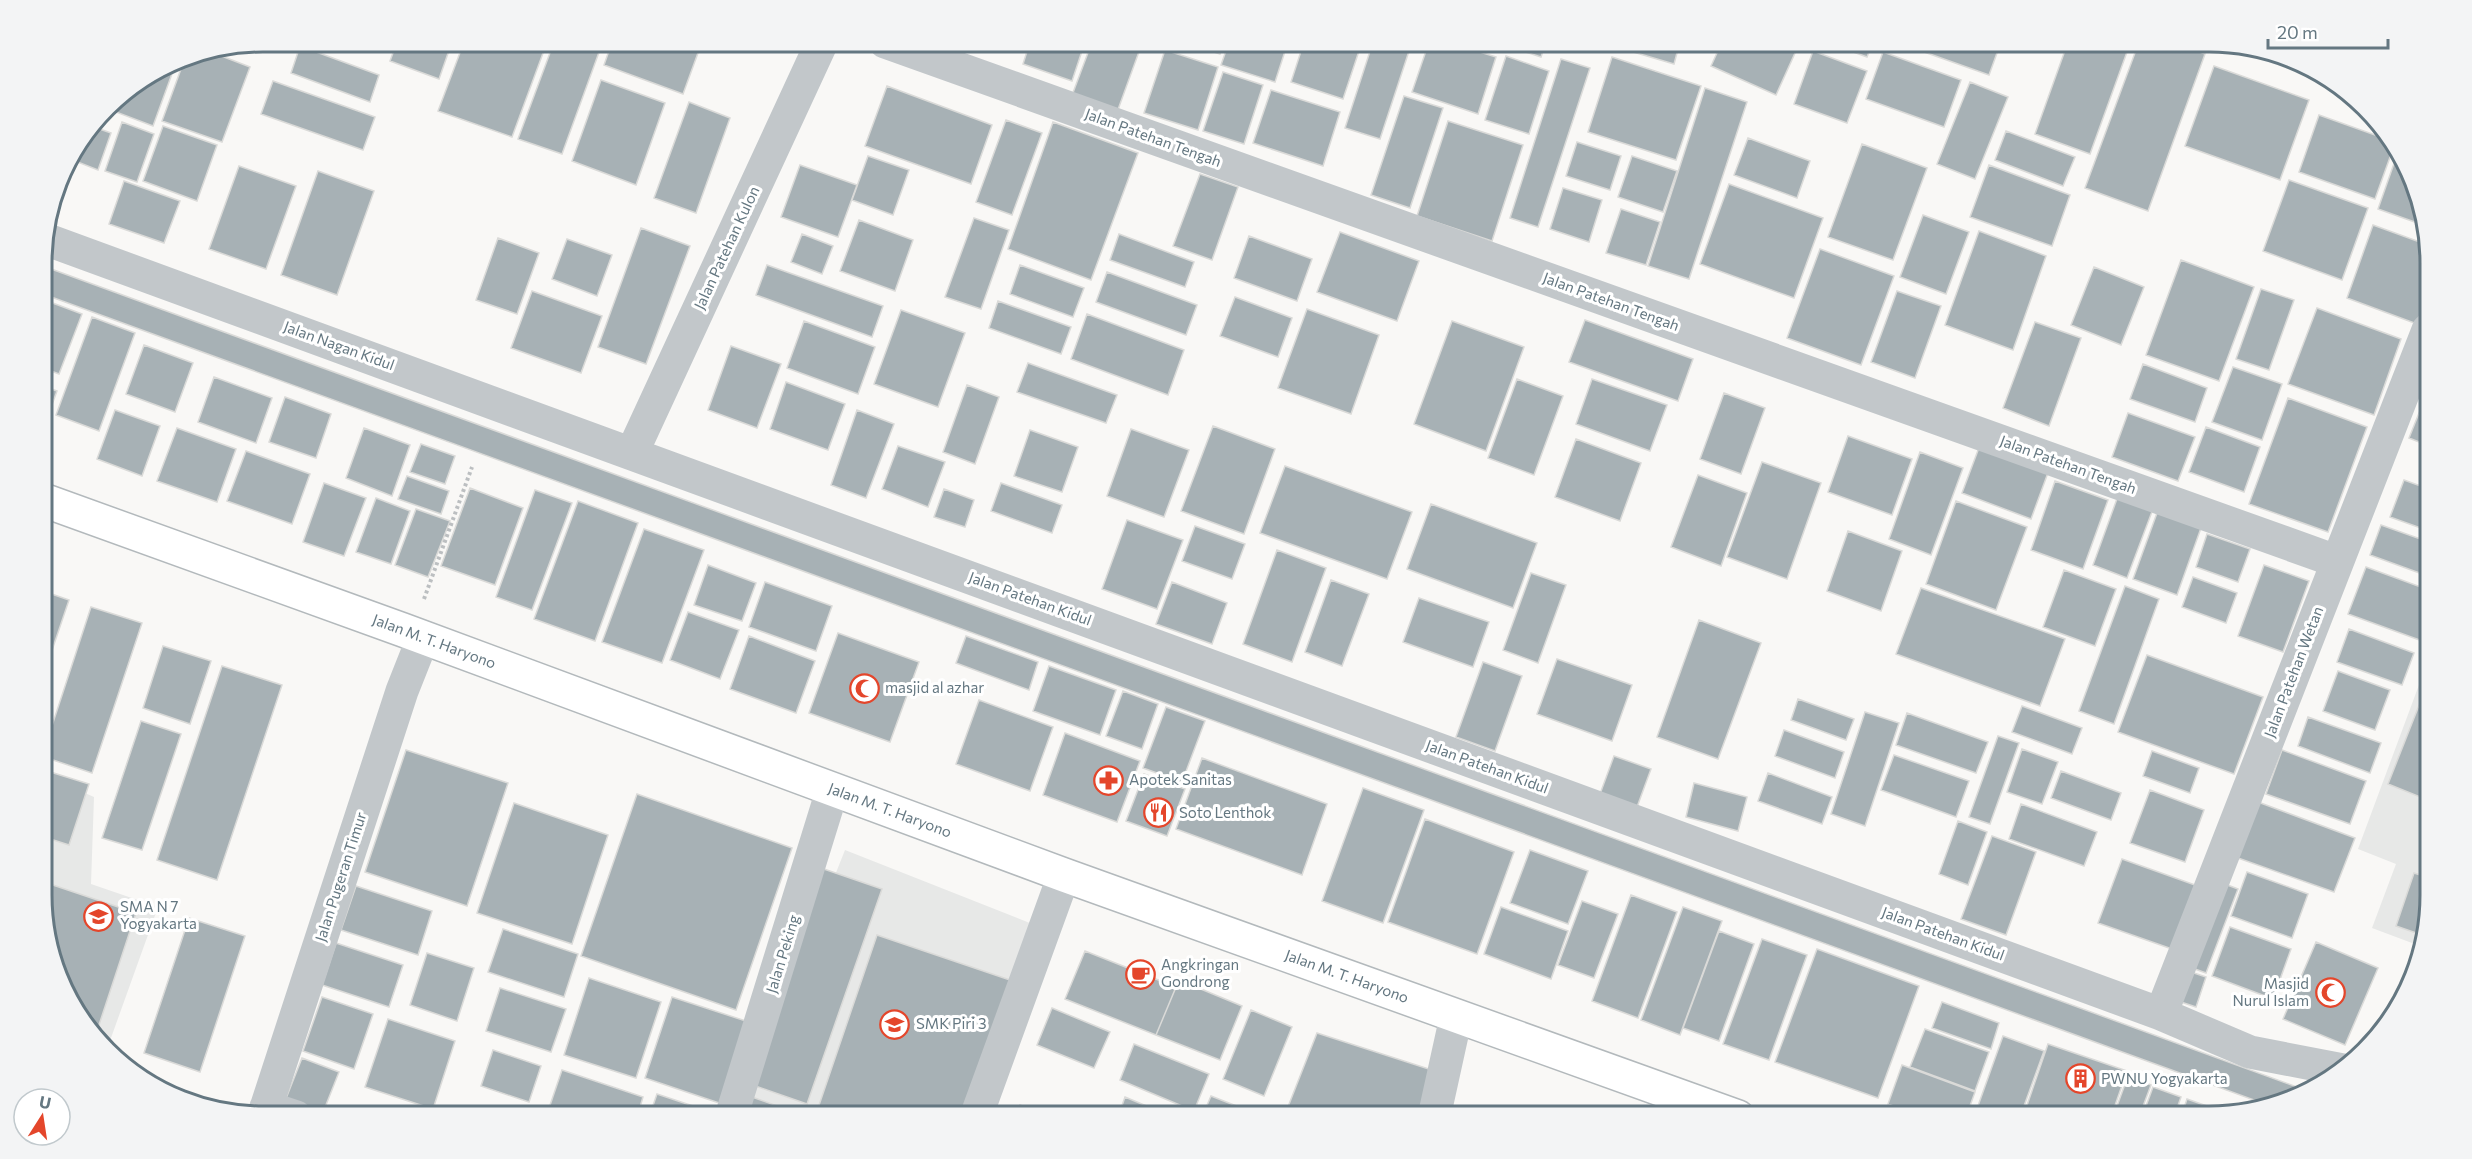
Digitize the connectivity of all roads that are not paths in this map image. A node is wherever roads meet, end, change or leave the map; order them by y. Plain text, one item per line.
1 (817, 53) edge
2 (915, 53) edge
3 (54, 242) edge
4 (2420, 350) edge
5 (632, 453) junction
6 (53, 504) edge
7 (2336, 561) junction
8 (417, 636) junction
9 (832, 791) junction
10 (1064, 875) junction
11 (2161, 1014) junction
12 (1456, 1017) junction
13 (2331, 1068) edge
14 (277, 1106) edge
15 (734, 1106) edge
16 (980, 1106) edge
17 (1436, 1106) edge
18 (1707, 1106) edge

1 - 5 street, Jalan Patehan Kulon
2 - 7 street, Jalan Patehan Tengah
3 - 5 street, Jalan Nagan Kidul
4 - 7 street, Jalan Patehan Wetan
5 - 11 street, Jalan Patehan Kidul
6 - 8 main road, Jalan M. T. Haryono
7 - 11 street, Jalan Patehan Wetan
8 - 9 main road, Jalan M. T. Haryono
8 - 14 street, Jalan Pugeran Timur
9 - 10 main road, Jalan M. T. Haryono
9 - 15 street, Jalan Peking
10 - 12 main road, Jalan M. T. Haryono
10 - 16 street
11 - 13 street, Jalan Patehan Kidul
12 - 17 street
12 - 18 main road, Jalan M. T. Haryono

